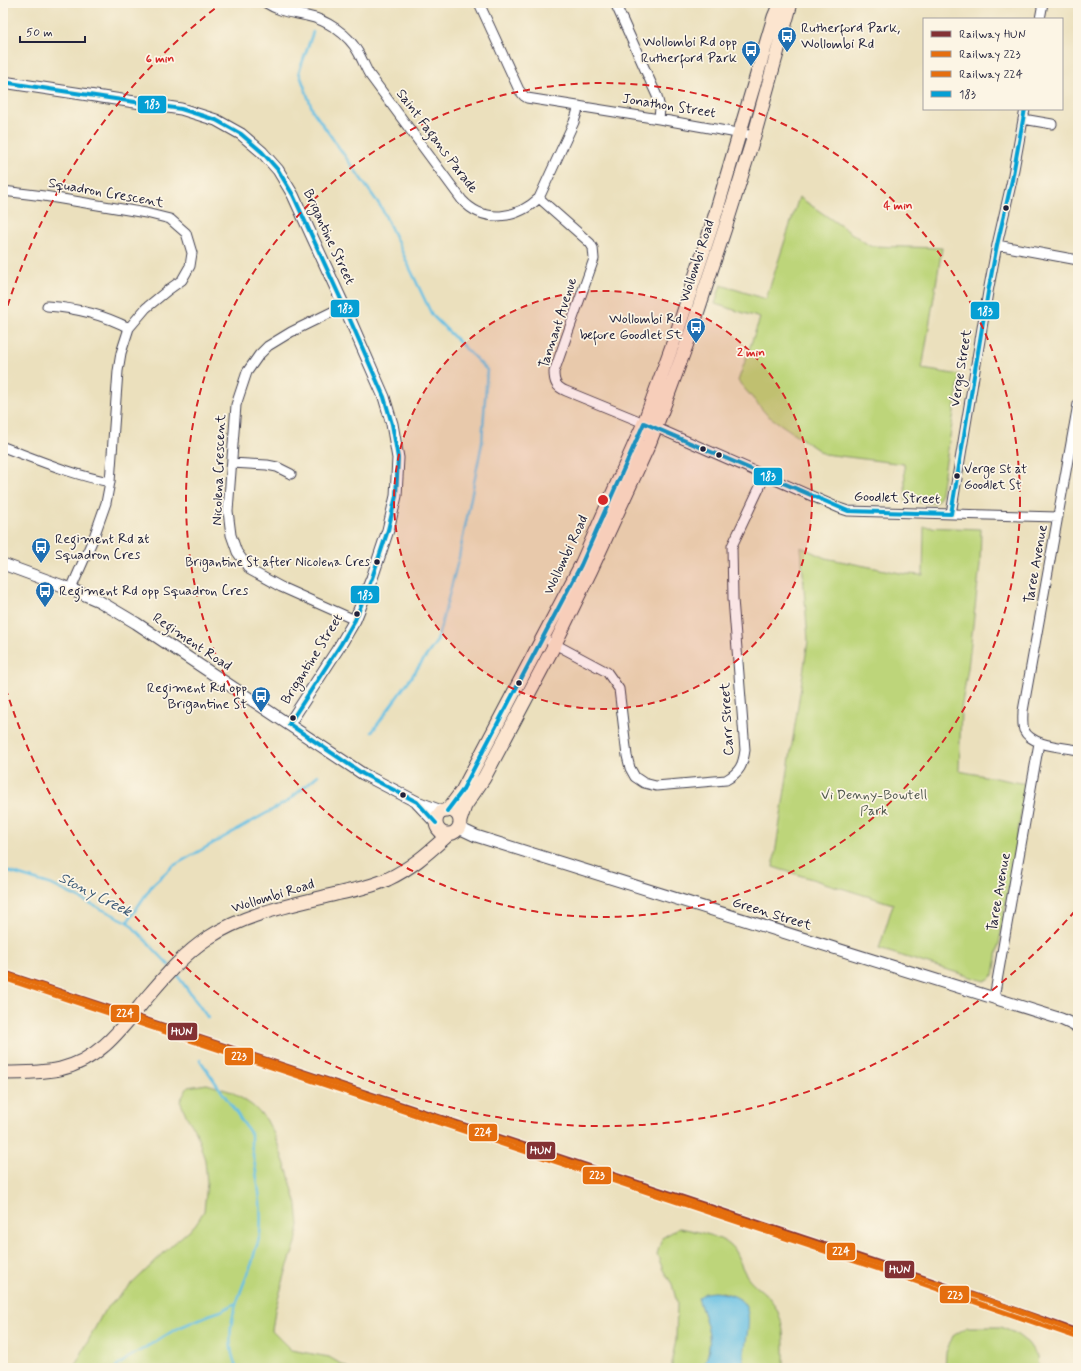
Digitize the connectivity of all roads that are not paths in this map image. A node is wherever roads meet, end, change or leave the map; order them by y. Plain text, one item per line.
1 (266, 3) edge
2 (479, 3) edge
3 (615, 3) edge
4 (780, 3) edge
5 (791, 3) edge
6 (1043, 3) edge
7 (1040, 18) edge
8 (3, 82) edge
9 (579, 106) junction
10 (1025, 110) edge
11 (659, 119) junction
12 (1023, 119) junction
13 (1052, 124) dead end
14 (741, 132) junction
15 (754, 136) junction
16 (3, 191) edge
17 (539, 198) junction
18 (997, 246) junction
19 (1078, 260) edge
20 (48, 306) dead end
21 (344, 306) junction
22 (129, 328) junction
23 (1078, 404) edge
24 (650, 425) junction
25 (3, 447) edge
26 (232, 463) junction
27 (291, 474) dead end
28 (765, 476) junction
29 (110, 482) junction
30 (951, 514) junction
31 (1058, 517) junction
32 (3, 564) edge
33 (71, 589) junction
34 (354, 620) junction
35 (549, 641) junction
36 (289, 724) junction
37 (1039, 743) junction
38 (1078, 750) edge
39 (416, 802) junction
40 (446, 811) junction
41 (437, 825) junction
42 (456, 828) junction
43 (429, 851) junction
44 (994, 998) junction
45 (1078, 1027) edge
46 (3, 1073) edge

1 - 17 street, Saint Fagans Parade
2 - 9 street, Jonathon Street
3 - 11 street
4 - 14 main road, Wollombi Road
5 - 15 main road, Wollombi Road
6 - 7 street
8 - 21 street, Brigantine Street
9 - 11 street, Jonathon Street
9 - 17 street, Saint Fagans Parade
10 - 12 street, Verge Street
11 - 14 street, Jonathon Street
12 - 13 street
12 - 18 street, Verge Street
14 - 15 street, Jonathon Street
14 - 24 main road, Wollombi Road
15 - 24 main road, Wollombi Road
16 - 22 street, Squadron Crescent
17 - 24 street, Tannant Avenue
18 - 19 street
18 - 30 street, Verge Street
20 - 22 street
21 - 26 street, Nicolena Crescent
21 - 34 street, Brigantine Street
22 - 29 street, Squadron Crescent
23 - 31 street, Taree Avenue
24 - 28 street, Goodlet Street
24 - 35 main road, Wollombi Road
25 - 29 street
26 - 27 street
26 - 34 street, Nicolena Crescent
28 - 30 street, Goodlet Street
28 - 35 street, Carr Street
29 - 33 street, Squadron Crescent
30 - 31 street, Goodlet Street
31 - 37 street, Taree Avenue
32 - 33 street, Regiment Road
33 - 36 street, Regiment Road
34 - 36 street, Brigantine Street
35 - 40 main road, Wollombi Road
35 - 42 main road, Wollombi Road
36 - 39 street, Regiment Road
37 - 38 street
37 - 44 street, Taree Avenue
39 - 40 street, Regiment Road
39 - 41 street, Regiment Road
40 - 41 main road
40 - 42 main road
41 - 42 main road
41 - 43 main road
42 - 43 main road, Wollombi Road
42 - 44 street, Green Street
43 - 46 main road, Wollombi Road
44 - 45 street, Green Street

